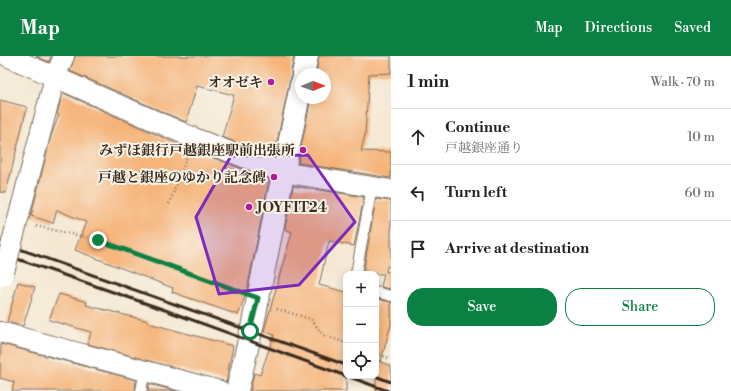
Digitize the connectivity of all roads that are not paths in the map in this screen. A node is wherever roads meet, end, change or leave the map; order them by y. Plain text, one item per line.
1 (7, 56) edge
2 (64, 56) edge
3 (307, 56) edge
4 (304, 68) edge
5 (55, 77) junction
6 (297, 104) edge
7 (282, 172) junction
8 (382, 188) edge
9 (357, 271) edge
10 (2, 282) edge
11 (379, 293) edge
12 (391, 296) edge
13 (0, 332) edge
14 (145, 370) junction
15 (141, 391) edge
16 (220, 391) edge
17 (237, 391) edge

1 - 5 street
2 - 5 street
3 - 4 street
5 - 7 street
5 - 10 street, bridge
6 - 7 street
7 - 8 street
7 - 17 street
8 - 9 lane
11 - 12 lane
13 - 14 street
14 - 15 lane
14 - 16 street

